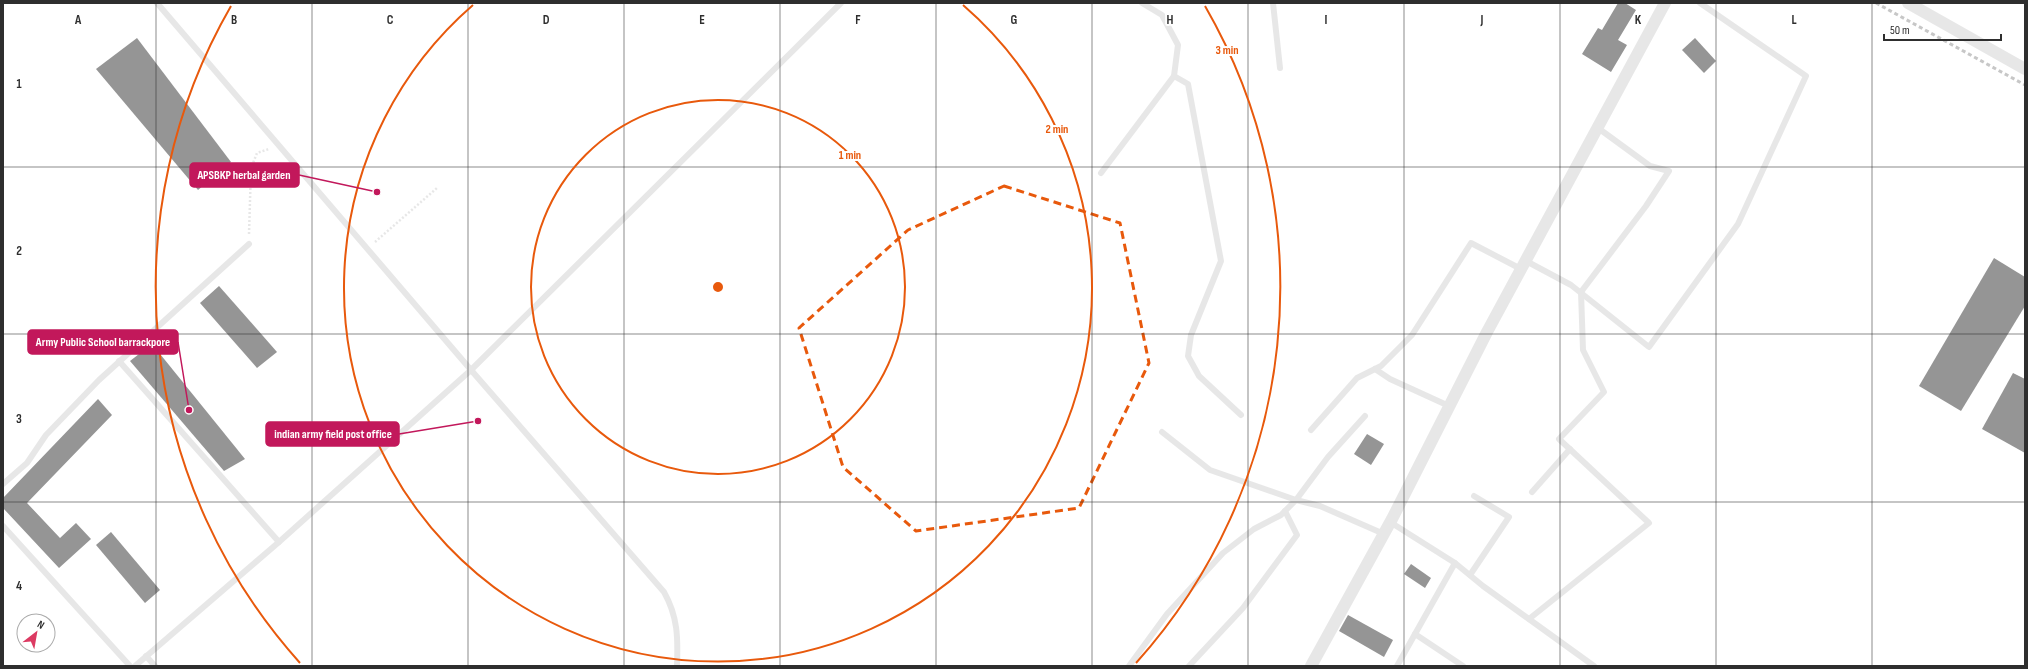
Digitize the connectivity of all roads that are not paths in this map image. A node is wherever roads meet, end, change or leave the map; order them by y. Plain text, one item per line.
1 (157, 3) edge
2 (841, 3) edge
3 (1142, 3) edge
4 (1273, 3) edge
5 (1665, 3) edge
6 (1700, 3) edge
7 (1908, 3) edge
8 (1280, 68) dead end
9 (2025, 69) edge
10 (1174, 76) junction
11 (1598, 128) junction
12 (1101, 173) dead end
13 (249, 244) road end
14 (1523, 265) junction
15 (1580, 292) junction
16 (119, 361) junction
17 (1375, 369) junction
18 (471, 370) junction
19 (1449, 406) junction
20 (1241, 415) dead end
21 (1365, 416) dead end
22 (1311, 430) dead end
23 (1162, 432) dead end
24 (1570, 449) junction
25 (3, 484) edge
26 (1532, 492) dead end
27 (1474, 496) dead end
28 (1296, 500) junction
29 (1285, 511) junction
30 (1390, 522) junction
31 (3, 526) edge
32 (1384, 534) junction
33 (279, 542) junction
34 (1455, 563) junction
35 (1470, 575) junction
36 (1529, 619) junction
37 (1415, 634) junction
38 (146, 656) junction
39 (130, 666) edge
40 (135, 666) edge
41 (155, 666) edge
42 (677, 666) edge
43 (1128, 666) edge
44 (1189, 666) edge
45 (1311, 666) edge
46 (1397, 666) edge
47 (1462, 666) edge
48 (1594, 666) edge

1 - 18 lane
2 - 18 lane
3 - 10 lane
4 - 8 lane
5 - 11 street
6 - 15 lane
7 - 9 street
10 - 12 lane
10 - 20 lane
11 - 14 street
11 - 15 lane
13 - 16 lane
14 - 15 lane
14 - 17 lane
14 - 19 street
15 - 24 lane
16 - 25 lane
16 - 33 lane
17 - 19 lane
17 - 22 lane
18 - 33 lane
18 - 42 lane
19 - 30 street
21 - 28 lane
23 - 28 lane
24 - 26 lane
24 - 36 lane
27 - 35 lane
28 - 29 lane
28 - 32 lane
29 - 43 lane
29 - 44 lane
30 - 32 street
30 - 34 lane
31 - 39 lane
32 - 45 street
33 - 38 lane
34 - 35 lane
34 - 37 lane
35 - 36 lane
36 - 48 lane
37 - 46 lane
37 - 47 lane
38 - 40 lane
38 - 41 lane

